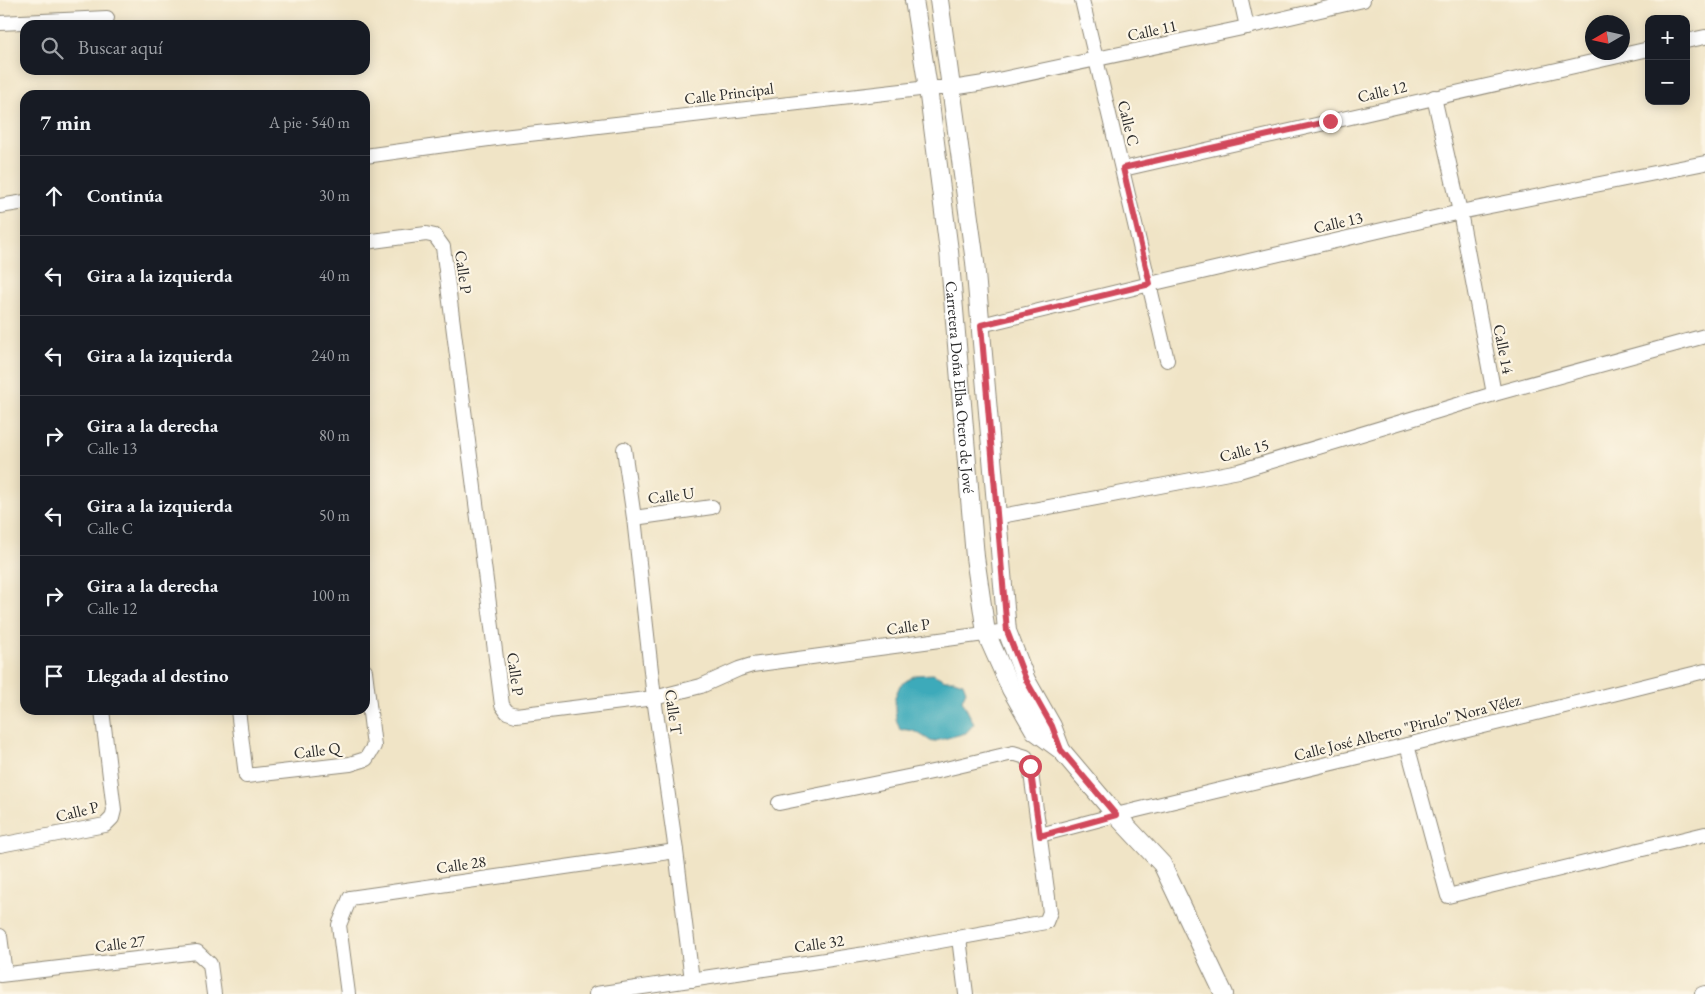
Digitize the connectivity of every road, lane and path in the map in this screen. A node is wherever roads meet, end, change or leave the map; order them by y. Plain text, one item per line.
1 (914, 0) edge
2 (939, 0) edge
3 (1082, 0) edge
4 (1241, 0) edge
5 (1363, 0) edge
6 (107, 18) dead end
7 (64, 20) edge
8 (20, 22) edge
9 (0, 23) edge
10 (1248, 27) junction
11 (1705, 37) edge
12 (1690, 40) edge
13 (1645, 50) edge
14 (1095, 60) junction
15 (928, 88) junction
16 (952, 88) junction
17 (1434, 97) junction
18 (370, 155) edge
19 (1705, 163) edge
20 (1123, 168) junction
21 (20, 203) edge
22 (0, 206) edge
23 (1460, 212) junction
24 (370, 241) edge
25 (1150, 284) junction
26 (981, 325) junction
27 (1705, 336) edge
28 (1167, 360) dead end
29 (1494, 394) junction
30 (624, 449) dead end
31 (712, 508) dead end
32 (996, 517) junction
33 (634, 518) junction
34 (1007, 631) junction
35 (986, 633) junction
36 (1705, 671) edge
37 (654, 698) junction
38 (370, 712) edge
39 (103, 715) edge
40 (239, 715) edge
41 (1407, 745) junction
42 (1061, 750) junction
43 (779, 803) dead end
44 (1116, 815) junction
45 (1705, 834) edge
46 (1040, 836) junction
47 (0, 845) edge
48 (676, 851) junction
49 (0, 936) edge
50 (959, 938) junction
51 (3, 974) edge
52 (692, 980) junction
53 (214, 994) edge
54 (348, 994) edge
55 (596, 994) edge
56 (966, 994) edge
57 (1224, 994) edge

1 - 15 street, Carretera Doña Elba Otero de Jové
2 - 16 street, Carretera Doña Elba Otero de Jové
3 - 14 street, Calle C
4 - 10 street
5 - 10 street, Calle 11
6 - 7 street
8 - 9 street
10 - 14 street, Calle 11
11 - 12 street
13 - 17 street, Calle 12
14 - 16 street, Calle Principal
14 - 20 street, Calle C
15 - 16 street, Calle Principal
15 - 18 street, Calle Principal
15 - 35 street, Carretera Doña Elba Otero de Jové
16 - 26 street, Carretera Doña Elba Otero de Jové
17 - 20 street, Calle 12
17 - 23 street, Calle 14
19 - 23 street, Calle 13
20 - 25 street, Calle C
21 - 22 street
23 - 25 street, Calle 13
23 - 29 street, Calle 14
24 - 37 street, Calle P
25 - 26 street, Calle 13
25 - 28 street, Calle C
26 - 32 street, Carretera Doña Elba Otero de Jové
27 - 29 street, Calle 14
29 - 32 street, Calle 15
30 - 33 street, Calle T
31 - 33 street, Calle U
32 - 34 street, Carretera Doña Elba Otero de Jové
33 - 37 street, Calle T
34 - 35 street, Calle P
34 - 42 street, Carretera Doña Elba Otero de Jové
35 - 37 street, Calle P
35 - 42 street, Carretera Doña Elba Otero de Jové
36 - 41 street, Calle José Alberto "Pirulo" Nora Vélez
37 - 48 street, Calle T
38 - 40 street, Calle Q
39 - 47 street, Calle P
41 - 44 street, Calle José Alberto "Pirulo" Nora Vélez
41 - 45 street
42 - 44 street, Carretera Doña Elba Otero de Jové
43 - 46 street
44 - 46 street, Calle José Alberto "Pirulo" Nora Vélez
44 - 57 street, Carretera Doña Elba Otero de Jové
46 - 50 street, Calle 32
48 - 52 street, Calle T
48 - 54 street, Calle 28
49 - 51 street
50 - 52 street, Calle 32
50 - 56 street
51 - 53 street, Calle 27
52 - 55 street, Calle 32

